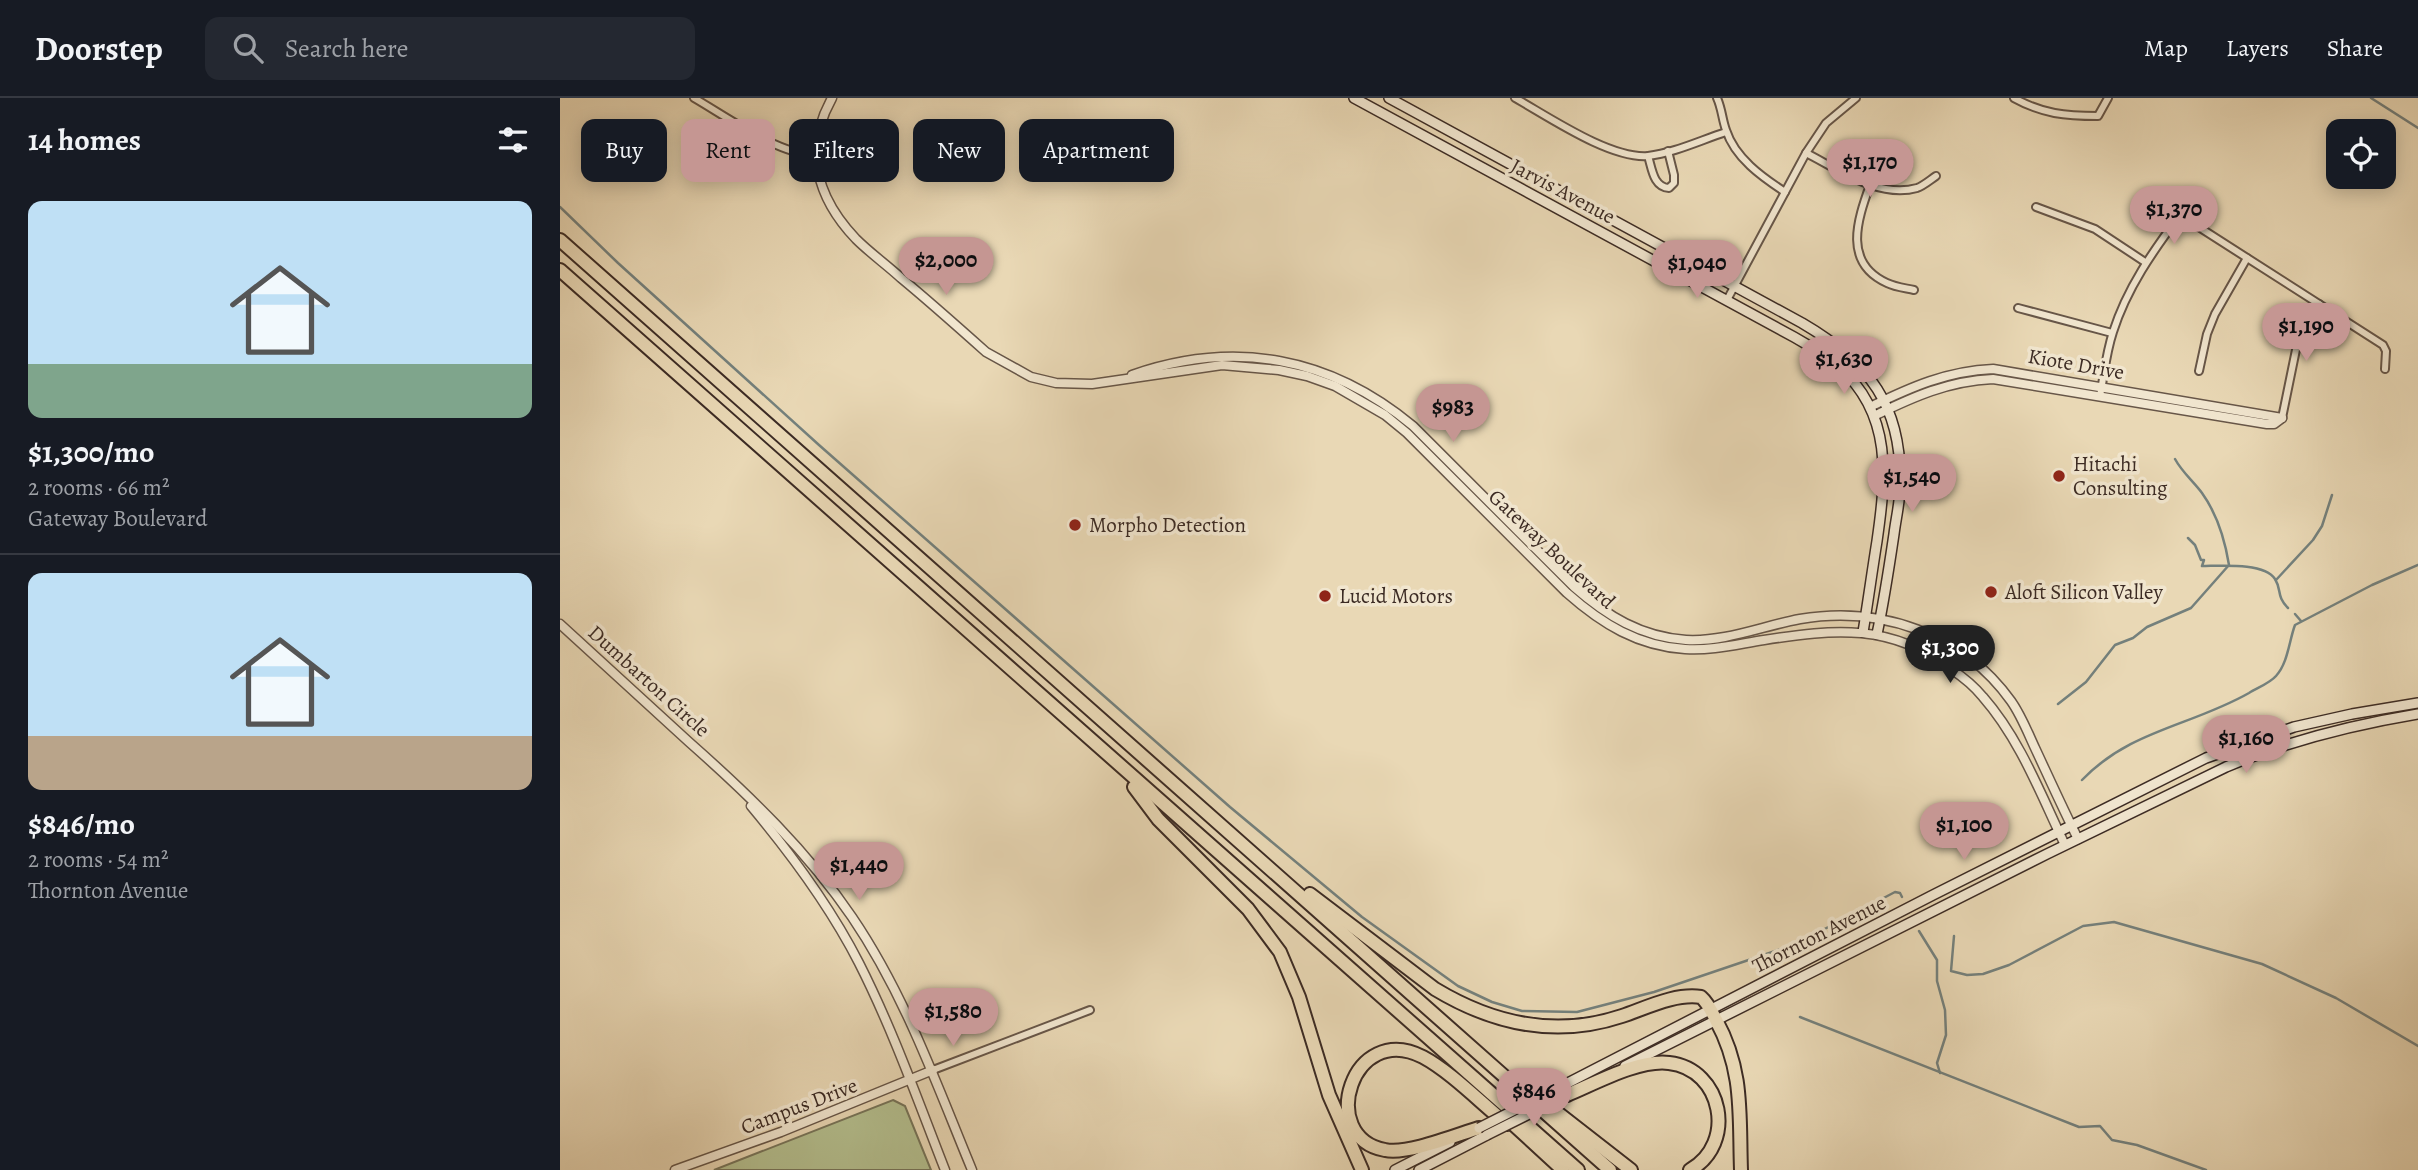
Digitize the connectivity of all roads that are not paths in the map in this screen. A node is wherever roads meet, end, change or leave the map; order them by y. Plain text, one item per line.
1 (694, 98) edge
2 (832, 98) edge
3 (1354, 98) edge
4 (1389, 98) edge
5 (1515, 98) edge
6 (1717, 98) edge
7 (1856, 98) edge
8 (2014, 98) edge
9 (2108, 98) edge
10 (822, 119) edge
11 (1726, 132) junction
12 (789, 151) edge
13 (1668, 151) junction
14 (1806, 153) junction
15 (1648, 156) junction
16 (1936, 176) dead end
17 (820, 182) edge
18 (1870, 185) junction
19 (1785, 192) junction
20 (2036, 207) dead end
21 (560, 240) edge
22 (2247, 258) junction
23 (2146, 262) junction
24 (560, 270) edge
25 (560, 280) edge
26 (1735, 286) junction
27 (1914, 290) dead end
28 (1727, 300) junction
29 (2319, 303) junction
30 (2018, 308) dead end
31 (2112, 333) junction
32 (2385, 369) dead end
33 (2199, 371) dead end
34 (1116, 380) junction
35 (2102, 386) junction
36 (2100, 396) junction
37 (1886, 405) junction
38 (1872, 412) junction
39 (2282, 418) junction
40 (1866, 617) junction
41 (1880, 620) junction
42 (560, 624) edge
43 (1863, 632) junction
44 (1877, 634) junction
45 (2418, 703) edge
46 (2418, 715) edge
47 (714, 764) junction
48 (1134, 787) junction
49 (2071, 826) junction
50 (1224, 828) junction
51 (2059, 832) junction
52 (2078, 839) junction
53 (2065, 845) junction
54 (1090, 1010) dead end
55 (1713, 1015) junction
56 (1454, 1032) junction
57 (933, 1070) junction
58 (910, 1081) junction
59 (1564, 1091) junction
60 (1483, 1131) junction
61 (675, 1170) edge
62 (945, 1170) edge
63 (972, 1170) edge
64 (1362, 1170) edge
65 (1395, 1170) edge
66 (1419, 1170) edge
67 (1562, 1170) edge
68 (1578, 1170) edge
69 (1610, 1170) edge
70 (1631, 1170) edge
71 (1690, 1170) edge
72 (1741, 1170) edge

1 - 12 street
2 - 10 street
3 - 28 main road, Jarvis Avenue
4 - 26 main road, Jarvis Avenue
5 - 15 street
6 - 11 street
7 - 14 street
8 - 9 street
11 - 13 street
11 - 19 street
13 - 15 street
13 - 15 street
14 - 18 street
14 - 19 street
16 - 18 street
17 - 34 street, Gateway Boulevard
18 - 27 street
19 - 26 street
20 - 23 street
21 - 50 highway
22 - 23 street
22 - 29 street
22 - 33 street
23 - 31 street
24 - 68 highway
25 - 48 highway
26 - 28 street
26 - 37 main road, Jarvis Avenue
28 - 38 main road, Jarvis Avenue
29 - 32 street
29 - 39 street
30 - 31 street
31 - 35 street
34 - 40 street, Gateway Boulevard
34 - 43 street, Gateway Boulevard
35 - 36 street
35 - 37 street, Kiote Drive
35 - 39 street, Kiote Drive
36 - 37 street, Kiote Drive
36 - 39 street, Kiote Drive
37 - 38 street, Kiote Drive
37 - 41 main road, Jarvis Avenue
38 - 40 main road, Jarvis Avenue
40 - 41 street, Gateway Boulevard
40 - 43 main road, Jarvis Avenue
41 - 44 main road, Jarvis Avenue
41 - 49 street, Gateway Boulevard
42 - 47 street, Dumbarton Circle
43 - 44 street, Gateway Boulevard
44 - 51 street, Gateway Boulevard
45 - 49 main road, Thornton Avenue
46 - 52 main road, Thornton Avenue
47 - 57 street, Dumbarton Circle
47 - 58 street, Dumbarton Circle
48 - 64 highway
48 - 67 highway
49 - 51 main road, Thornton Avenue
49 - 52 street, Gateway Boulevard
50 - 55 highway
50 - 56 highway
51 - 53 street, Gateway Boulevard
51 - 55 main road, Thornton Avenue
52 - 53 main road, Thornton Avenue
53 - 55 main road, Thornton Avenue
54 - 57 street
55 - 59 main road, Thornton Avenue
55 - 72 highway
56 - 69 highway
56 - 70 highway
57 - 58 street, Campus Drive
57 - 63 street, Dumbarton Circle
58 - 61 street, Campus Drive
58 - 62 street, Dumbarton Circle
59 - 60 main road, Thornton Avenue, bridge
59 - 71 highway
60 - 65 main road
60 - 66 main road
60 - 67 highway

